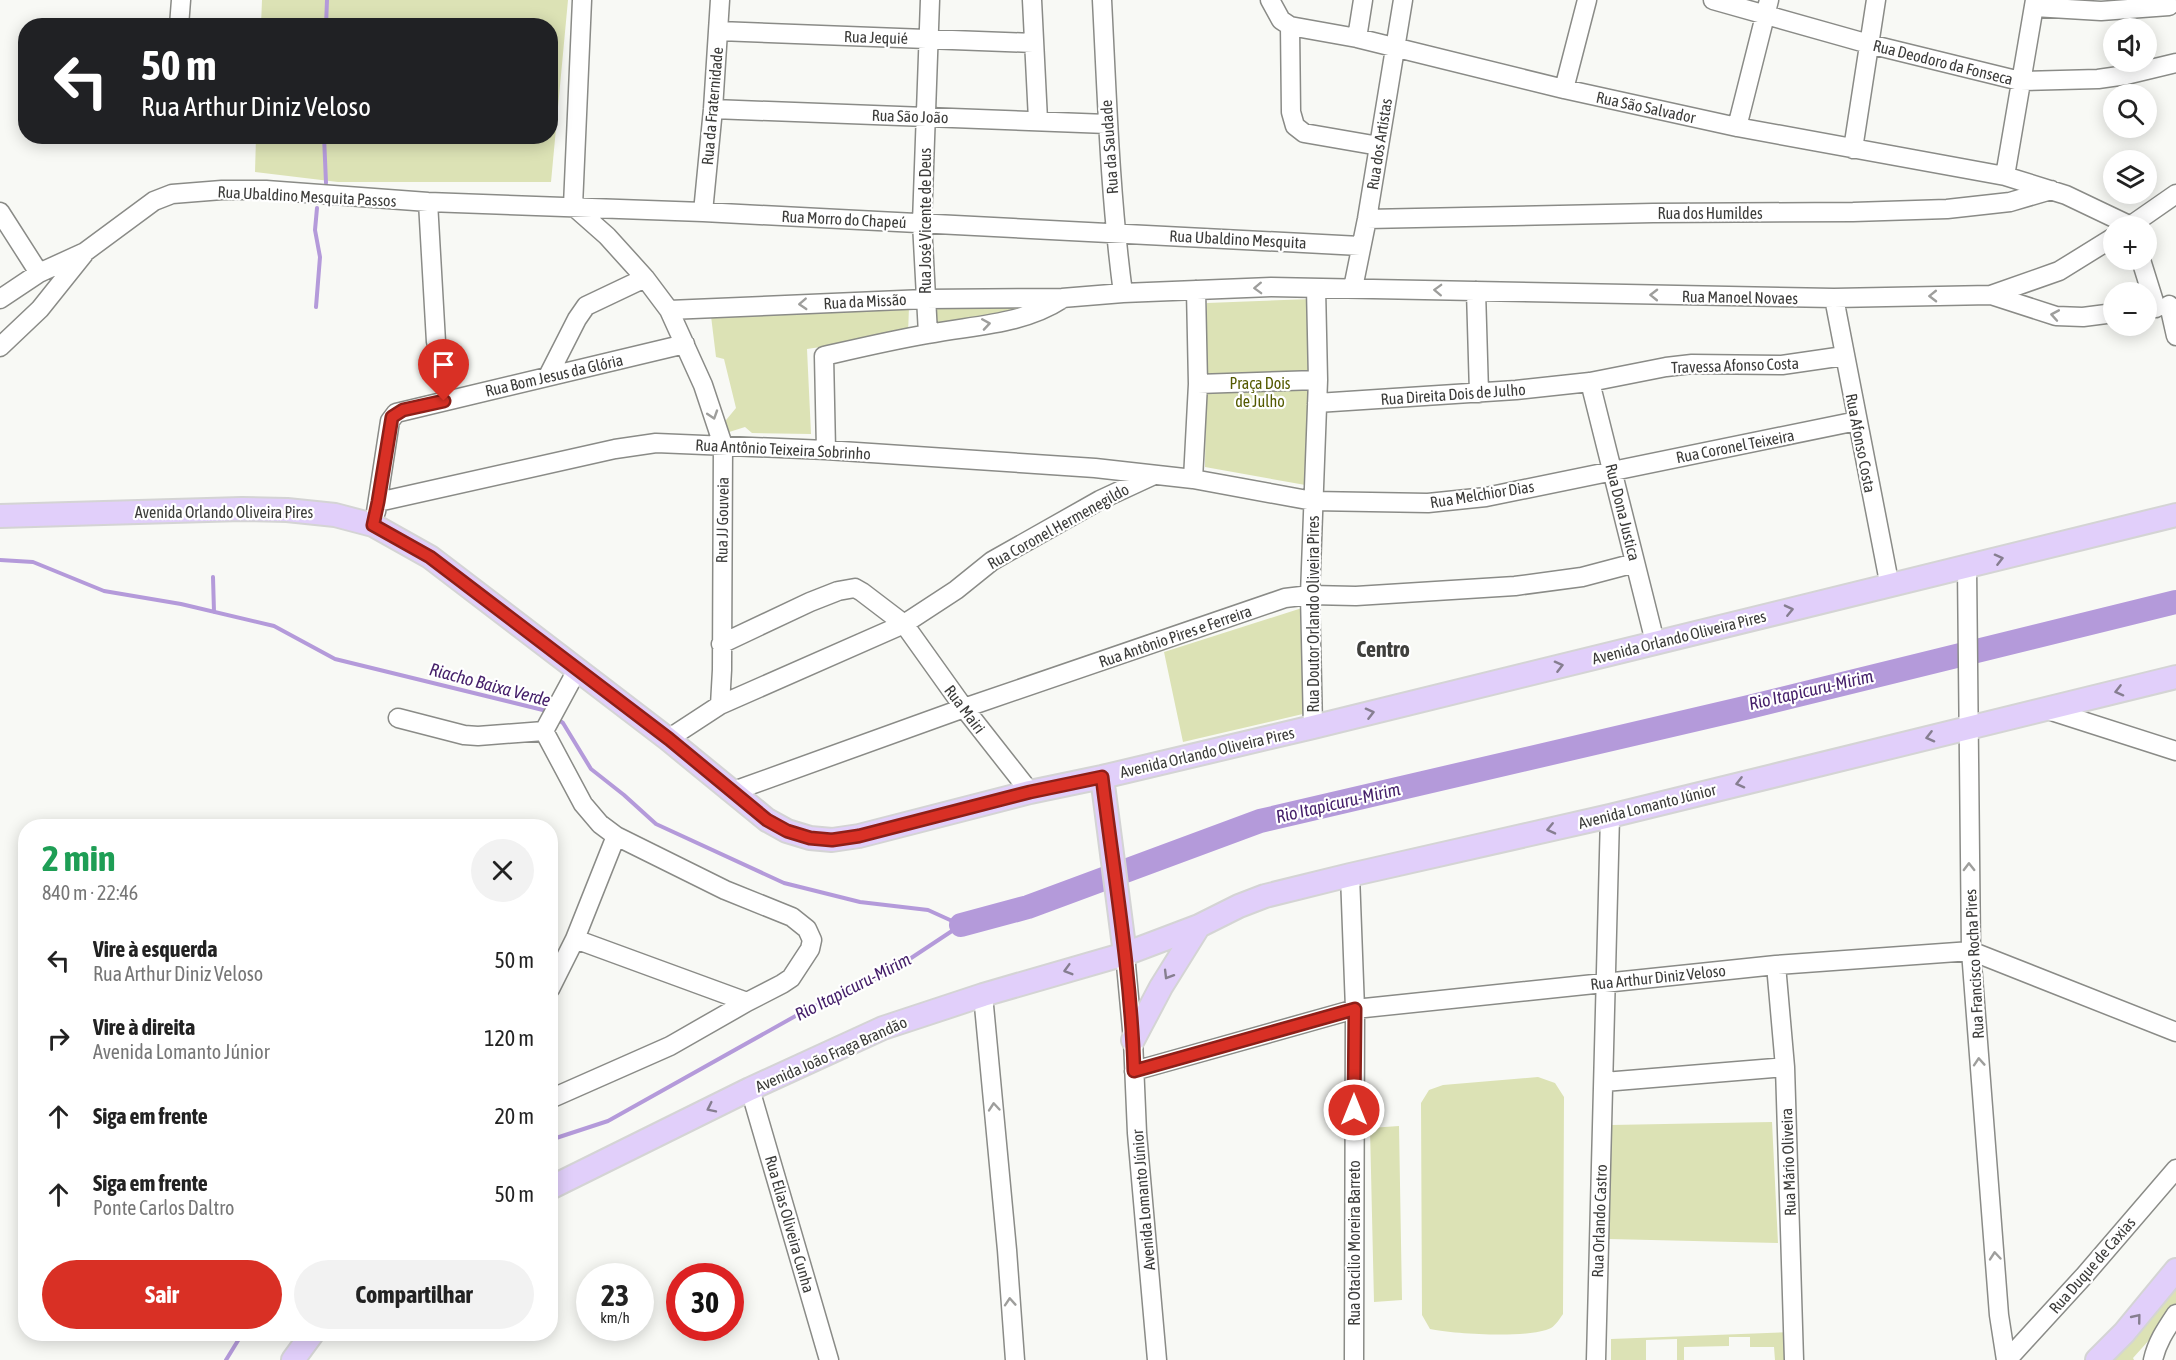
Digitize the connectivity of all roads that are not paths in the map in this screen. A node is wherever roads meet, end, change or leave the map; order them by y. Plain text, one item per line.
1 (180, 0) edge
2 (582, 0) edge
3 (720, 0) edge
4 (930, 0) edge
5 (1032, 0) edge
6 (1102, 0) edge
7 (1270, 0) edge
8 (1363, 0) edge
9 (1402, 0) edge
10 (1587, 0) edge
11 (1713, 0) edge
12 (1876, 0) edge
13 (2034, 3) edge
14 (2169, 6) dead end
15 (1767, 7) edge
16 (179, 18) edge
17 (1290, 26) junction
18 (719, 32) junction
19 (1357, 38) junction
20 (928, 39) junction
21 (1033, 43) junction
22 (1869, 44) junction
23 (1395, 46) junction
24 (2176, 63) edge
25 (2020, 81) junction
26 (1564, 89) junction
27 (713, 109) junction
28 (926, 116) junction
29 (1038, 120) junction
30 (1107, 124) junction
31 (1737, 127) junction
32 (1379, 146) junction
33 (1853, 149) junction
34 (2005, 176) junction
35 (2051, 190) junction
36 (2176, 194) edge
37 (428, 202) junction
38 (573, 206) junction
39 (0, 212) edge
40 (703, 212) junction
41 (2110, 216) edge
42 (2145, 216) edge
43 (1367, 219) junction
44 (922, 223) junction
45 (1115, 233) junction
46 (2103, 244) edge
47 (1360, 246) junction
48 (85, 252) junction
49 (44, 270) junction
50 (2145, 270) edge
51 (645, 278) junction
52 (63, 282) junction
53 (1316, 288) junction
54 (1353, 288) junction
55 (1196, 290) junction
56 (1476, 291) junction
57 (1123, 293) junction
58 (1991, 295) junction
59 (925, 298) junction
60 (1062, 298) junction
61 (1834, 298) junction
62 (0, 299) edge
63 (2162, 307) edge
64 (669, 310) junction
65 (2103, 314) edge
66 (928, 334) junction
67 (2176, 336) edge
68 (436, 342) dead end
69 (685, 344) junction
70 (0, 347) edge
71 (1844, 356) junction
72 (548, 376) junction
73 (1318, 380) junction
74 (1590, 382) junction
75 (1198, 384) junction
76 (1479, 393) junction
77 (1317, 403) junction
78 (1857, 421) junction
79 (723, 446) junction
80 (826, 450) junction
81 (1095, 468) junction
82 (1613, 470) junction
83 (1156, 474) junction
84 (1193, 479) junction
85 (1100, 500) junction
86 (1313, 501) junction
87 (378, 502) junction
88 (2176, 515) edge
89 (0, 516) edge
90 (373, 525) junction
91 (1635, 564) junction
92 (1967, 577) junction
93 (1890, 586) junction
94 (1310, 595) junction
95 (904, 624) junction
96 (1655, 642) junction
97 (721, 644) junction
98 (577, 670) junction
99 (2176, 677) edge
100 (720, 705) junction
101 (964, 708) junction
102 (2045, 709) junction
103 (398, 718) dead end
104 (1968, 719) junction
105 (550, 721) junction
106 (1313, 727) junction
107 (669, 739) junction
108 (2176, 751) edge
109 (1104, 788) junction
110 (731, 792) junction
111 (1030, 792) junction
112 (1610, 816) junction
113 (616, 836) junction
114 (1350, 874) junction
115 (1199, 926) junction
116 (575, 939) junction
117 (1123, 944) junction
118 (1971, 951) junction
119 (1776, 965) junction
120 (558, 973) edge
121 (1607, 982) junction
122 (983, 995) junction
123 (747, 1002) junction
124 (1355, 1009) junction
125 (2176, 1032) edge
126 (1133, 1040) junction
127 (1785, 1066) junction
128 (1134, 1071) junction
129 (1604, 1082) junction
130 (750, 1089) junction
131 (558, 1095) edge
132 (2176, 1169) edge
133 (558, 1184) edge
134 (2176, 1270) edge
135 (1999, 1314) junction
136 (2176, 1314) edge
137 (307, 1341) edge
138 (295, 1356) edge
139 (829, 1360) edge
140 (1015, 1360) edge
141 (1157, 1360) edge
142 (1354, 1360) edge
143 (1596, 1360) edge
144 (1794, 1360) edge
145 (1993, 1360) edge
146 (2007, 1360) edge
147 (2097, 1360) edge
148 (2153, 1360) edge

1 - 16 street
2 - 38 street
3 - 18 street, Rua da Fraternidade
4 - 20 street, Rua José Vicente de Deus
5 - 21 street
6 - 30 street, Rua da Saudade
7 - 17 street
8 - 19 street
9 - 23 street, Rua dos Artistas
10 - 26 street
11 - 15 street, Rua Deodoro da Fonseca
12 - 22 street
13 - 14 street
13 - 25 street
15 - 22 street, Rua Deodoro da Fonseca
15 - 31 street
17 - 19 street, Rua São Salvador
17 - 32 street
18 - 20 street, Rua Jequié
18 - 27 street, Rua da Fraternidade
19 - 23 street, Rua São Salvador
20 - 21 street, Rua Jequié
20 - 28 street, Rua José Vicente de Deus
21 - 29 street
22 - 25 street, Rua Deodoro da Fonseca
22 - 33 street
23 - 26 street, Rua São Salvador
23 - 32 street, Rua dos Artistas
24 - 25 street, Rua Deodoro da Fonseca
25 - 34 street
26 - 31 street, Rua São Salvador
27 - 28 street, Rua São João
27 - 40 street, Rua da Fraternidade
28 - 29 street, Rua São João
28 - 44 street, Rua José Vicente de Deus
29 - 30 street, Rua São João
30 - 45 street, Rua da Saudade
31 - 33 street, Rua São Salvador
32 - 43 street, Rua dos Artistas
33 - 34 street, Rua São Salvador
34 - 35 street, Rua São Salvador
35 - 41 street, Rua São Salvador
35 - 43 street, Rua dos Humildes
36 - 42 street
37 - 38 street, Rua Ubaldino Mesquita Passos
37 - 48 street, Rua Ubaldino Mesquita Passos
37 - 68 street
38 - 40 street, Rua Morro do Chapeú
38 - 51 street, Rua JJ Gouveia
39 - 49 street
40 - 44 street, Rua Morro do Chapeú
43 - 47 street, Rua dos Artistas
44 - 45 street, Rua Morro do Chapeú
44 - 59 street, Rua José Vicente de Deus
45 - 47 street, Rua Ubaldino Mesquita
45 - 57 street, Rua da Saudade
46 - 58 street, Rua Manoel Novaes
47 - 54 street, Rua dos Artistas
48 - 49 street, Rua Ubaldino Mesquita Passos
48 - 52 street
49 - 52 street
49 - 62 street, Rua Ubaldino Mesquita Passos
50 - 63 street
51 - 64 street, Rua JJ Gouveia
51 - 72 street
52 - 70 street
53 - 54 street
53 -> 55 street
53 - 73 street
56 -> 54 street, Rua Manoel Novaes
55 - 57 street, Rua da Missão
55 - 75 street
61 -> 56 street, Rua Manoel Novaes
56 - 76 street
57 - 60 street, Rua da Missão
58 -> 61 street, Rua Manoel Novaes
65 -> 58 street
59 - 60 street, Rua da Missão
59 -> 64 street, Rua da Missão
59 - 66 street, Rua José Vicente de Deus
66 -> 60 street, Rua da Missão
61 - 71 street, Rua Afonso Costa
63 - 67 street
64 - 69 street, Rua JJ Gouveia
66 - 80 street, Rua da Missão
69 - 72 street, Rua Bom Jesus da Glória
69 -> 79 street, Rua JJ Gouveia
71 - 74 street, Travessa Afonso Costa
71 - 78 street, Rua Afonso Costa
72 - 87 street, Rua Bom Jesus da Glória
73 - 75 street
73 - 77 street
74 - 76 street, Rua Direita Dois de Julho
74 - 82 street, Rua Dona Justica
75 - 84 street
76 - 77 street, Rua Direita Dois de Julho
77 - 86 street
78 - 82 street, Rua Coronel Teixeira
78 - 93 street, Rua Afonso Costa
79 - 80 street, Rua Antônio Teixeira Sobrinho
79 - 87 street, Rua Antônio Teixeira Sobrinho
79 - 97 street, Rua JJ Gouveia
80 - 81 street, Rua Antônio Teixeira Sobrinho
81 - 83 street, Rua Antônio Teixeira Sobrinho
81 - 85 street
82 - 86 street, Rua Melchior Dias
82 - 91 street, Rua Dona Justica
83 - 84 street, Rua Antônio Teixeira Sobrinho
83 - 85 street, Rua Coronel Hermenegildo
84 - 86 street
85 - 95 street, Rua Coronel Hermenegildo
86 - 94 street, Rua Doutor Orlando Oliveira Pires
87 - 90 street, Rua Bom Jesus da Glória
92 -> 88 main road, Avenida Orlando Oliveira Pires
89 - 90 main road, Avenida Orlando Oliveira Pires
90 - 98 main road, Avenida Orlando Oliveira Pires
91 - 94 street, Rua Antônio Pires e Ferreira
91 - 96 street, Rua Dona Justica
92 - 93 main road, Avenida Orlando Oliveira Pires
92 - 104 street, Rua Francisco Rocha Pires
96 -> 93 main road, Avenida Orlando Oliveira Pires
94 - 101 street, Rua Antônio Pires e Ferreira
94 - 106 street, Rua Doutor Orlando Oliveira Pires
95 - 97 street
95 - 100 street, Rua Coronel Hermenegildo
95 - 101 street, Rua Mairi
106 -> 96 main road, Avenida Orlando Oliveira Pires
97 - 100 street, Rua JJ Gouveia
98 - 105 street
98 - 107 main road, Avenida Orlando Oliveira Pires
99 -> 102 main road, Avenida Lomanto Júnior
100 - 107 street, Rua Coronel Hermenegildo
101 - 110 street, Rua Antônio Pires e Ferreira
101 - 111 street, Rua Mairi
102 - 104 main road, Avenida Lomanto Júnior
102 - 108 street
103 - 105 street
104 -> 112 main road, Avenida Lomanto Júnior
118 -> 104 street, Rua Francisco Rocha Pires
105 - 113 street
106 - 109 main road, Avenida Orlando Oliveira Pires
107 - 110 main road, Avenida Orlando Oliveira Pires
109 - 111 main road, Avenida Orlando Oliveira Pires
109 - 117 main road
110 - 111 main road, Avenida Orlando Oliveira Pires
112 -> 114 main road, Avenida Lomanto Júnior
112 - 121 street, Rua Orlando Castro
113 - 116 street
113 - 123 street
114 - 115 main road, Avenida Lomanto Júnior
114 - 124 street, Rua Otacilio Moreira Barreto
115 - 117 main road, Avenida Lomanto Júnior
115 -> 126 main road
116 - 120 street
116 - 123 street
117 -> 122 main road, Avenida João Fraga Brandão
117 - 126 street, Avenida Lomanto Júnior
118 - 119 street, Rua Arthur Diniz Veloso
118 - 125 street, Rua Arthur Diniz Veloso
135 -> 118 street, Rua Francisco Rocha Pires
119 - 121 street, Rua Arthur Diniz Veloso
119 - 127 street, Rua Mário Oliveira
121 - 124 street, Rua Arthur Diniz Veloso
121 - 129 street, Rua Orlando Castro
122 - 130 main road, Avenida João Fraga Brandão
140 -> 122 street
123 - 131 street
124 - 128 street, Rua Arthur Diniz Veloso
124 - 142 street, Rua Otacilio Moreira Barreto
126 - 128 street, Avenida Lomanto Júnior
127 - 129 street
127 - 144 street, Rua Mário Oliveira
128 - 141 street, Avenida Lomanto Júnior
129 - 143 street, Rua Orlando Castro
130 -> 133 main road, Avenida João Fraga Brandão
130 - 139 street, Rua Elias Oliveira Cunha
132 - 146 street, Rua Duque de Caxias
147 -> 134 main road
135 - 145 street
135 - 146 street, Rua Francisco Rocha Pires
136 - 148 street
137 - 138 main road

